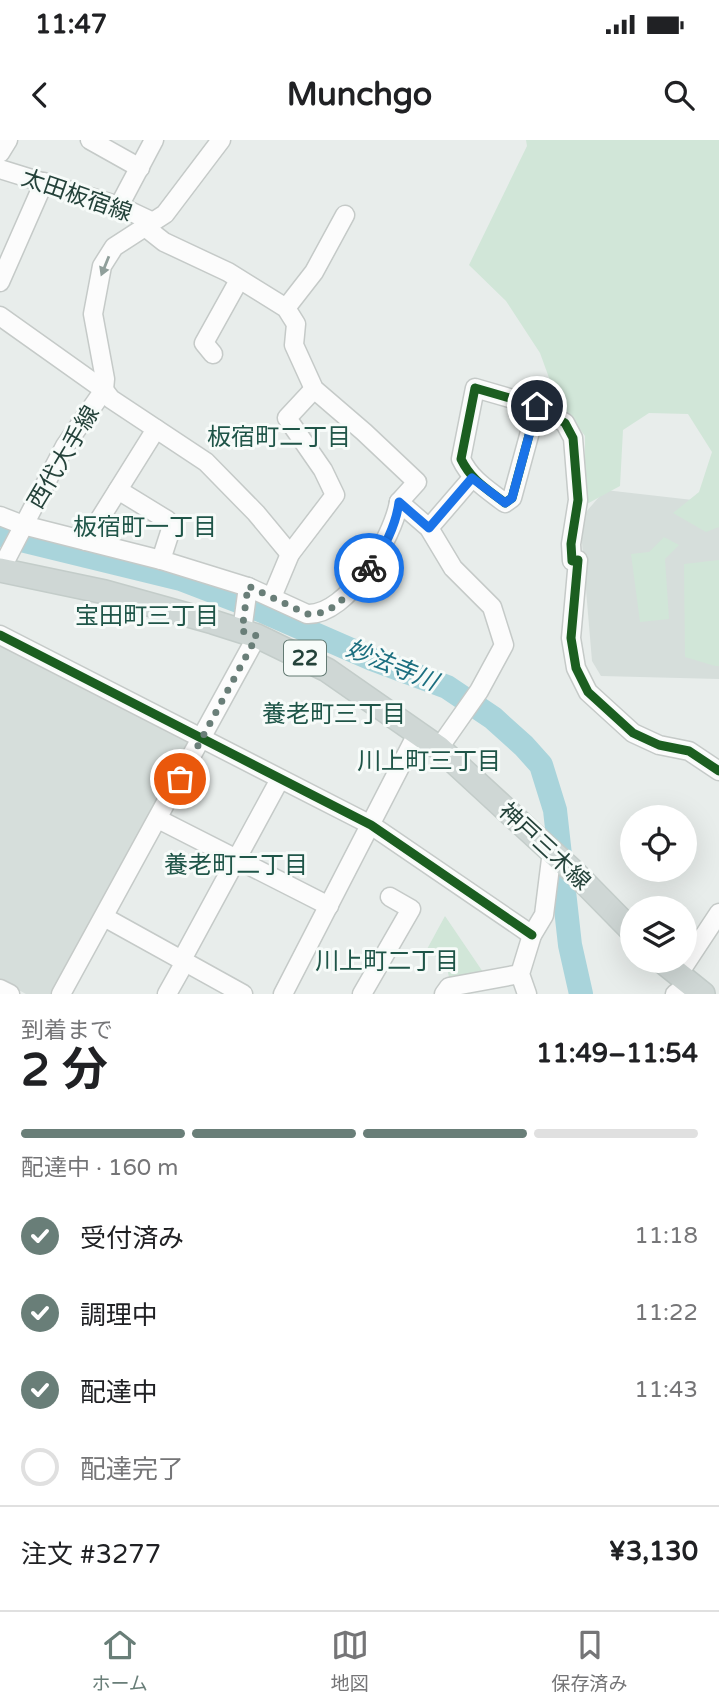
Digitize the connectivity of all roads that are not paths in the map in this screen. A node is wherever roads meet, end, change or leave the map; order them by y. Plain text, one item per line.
1 (8, 140) edge
2 (90, 140) edge
3 (154, 140) edge
4 (221, 140) edge
5 (0, 153) edge
6 (139, 168) junction
7 (0, 169) edge
8 (44, 182) junction
9 (119, 206) junction
10 (345, 215) dead end
11 (149, 224) junction
12 (239, 281) junction
13 (0, 282) edge
14 (286, 308) junction
15 (0, 316) edge
16 (213, 354) dead end
17 (314, 389) junction
18 (104, 390) junction
19 (537, 406) junction
20 (156, 429) junction
21 (472, 478) junction
22 (118, 490) junction
23 (399, 502) junction
24 (0, 516) edge
25 (22, 526) junction
26 (429, 528) junction
27 (86, 541) junction
28 (290, 554) junction
29 (160, 560) junction
30 (3, 566) edge
31 (248, 586) junction
32 (272, 597) junction
33 (248, 628) junction
34 (0, 635) edge
35 (418, 732) junction
36 (202, 739) junction
37 (439, 748) junction
38 (719, 771) edge
39 (280, 779) junction
40 (158, 819) junction
41 (371, 825) junction
42 (553, 853) junction
43 (236, 859) junction
44 (390, 897) dead end
45 (329, 906) junction
46 (719, 913) edge
47 (104, 917) junction
48 (620, 919) edge
49 (532, 935) junction
50 (184, 961) junction
51 (520, 974) junction
52 (681, 981) edge
53 (0, 989) edge
54 (10, 994) edge
55 (61, 994) edge
56 (167, 994) edge
57 (243, 994) edge
58 (283, 994) edge
59 (362, 994) edge
60 (444, 994) edge
61 (527, 994) edge

1 - 5 street
2 - 6 street
3 - 6 street
4 - 11 street
6 - 9 street
7 - 8 street, 太田板宿線
8 - 9 street, 太田板宿線
8 - 13 street
9 - 11 street, 太田板宿線
10 - 14 street
11 - 12 street, 太田板宿線
11 -> 18 street
12 - 14 street, 太田板宿線
12 - 16 street
14 - 17 street
15 - 18 street
17 - 23 street
17 - 28 street
18 - 20 street
18 - 25 street, 西代大手線
19 - 21 street
19 - 21 street
19 - 38 street
20 - 22 street
20 - 28 street
21 - 26 street
22 - 27 street
22 - 29 street
23 - 26 street
23 - 32 street
24 - 25 street
25 - 27 street
25 - 30 street, 西代大手線
26 - 37 street
27 - 29 street
28 - 32 street
29 - 31 street
30 - 33 main road, 神戸三木線 / 22
31 - 32 street
31 - 33 street
33 - 35 main road, 神戸三木線 / 22
33 - 36 street
34 - 36 street
35 - 37 main road, 神戸三木線 / 22
35 - 41 street
36 - 39 street
36 - 40 street
37 - 42 main road, 神戸三木線 / 22
39 - 41 street
39 - 43 street
40 - 43 street
40 - 47 street
41 - 45 street
41 - 49 street
42 - 48 main road, 神戸三木線 / 22
42 - 49 street
43 - 45 street
43 - 50 street
44 - 59 street
45 - 58 street
46 - 52 street
47 - 50 street
47 - 55 street
49 - 51 street
50 - 56 street
50 - 57 street
51 - 60 street
51 - 61 street
53 - 54 street

